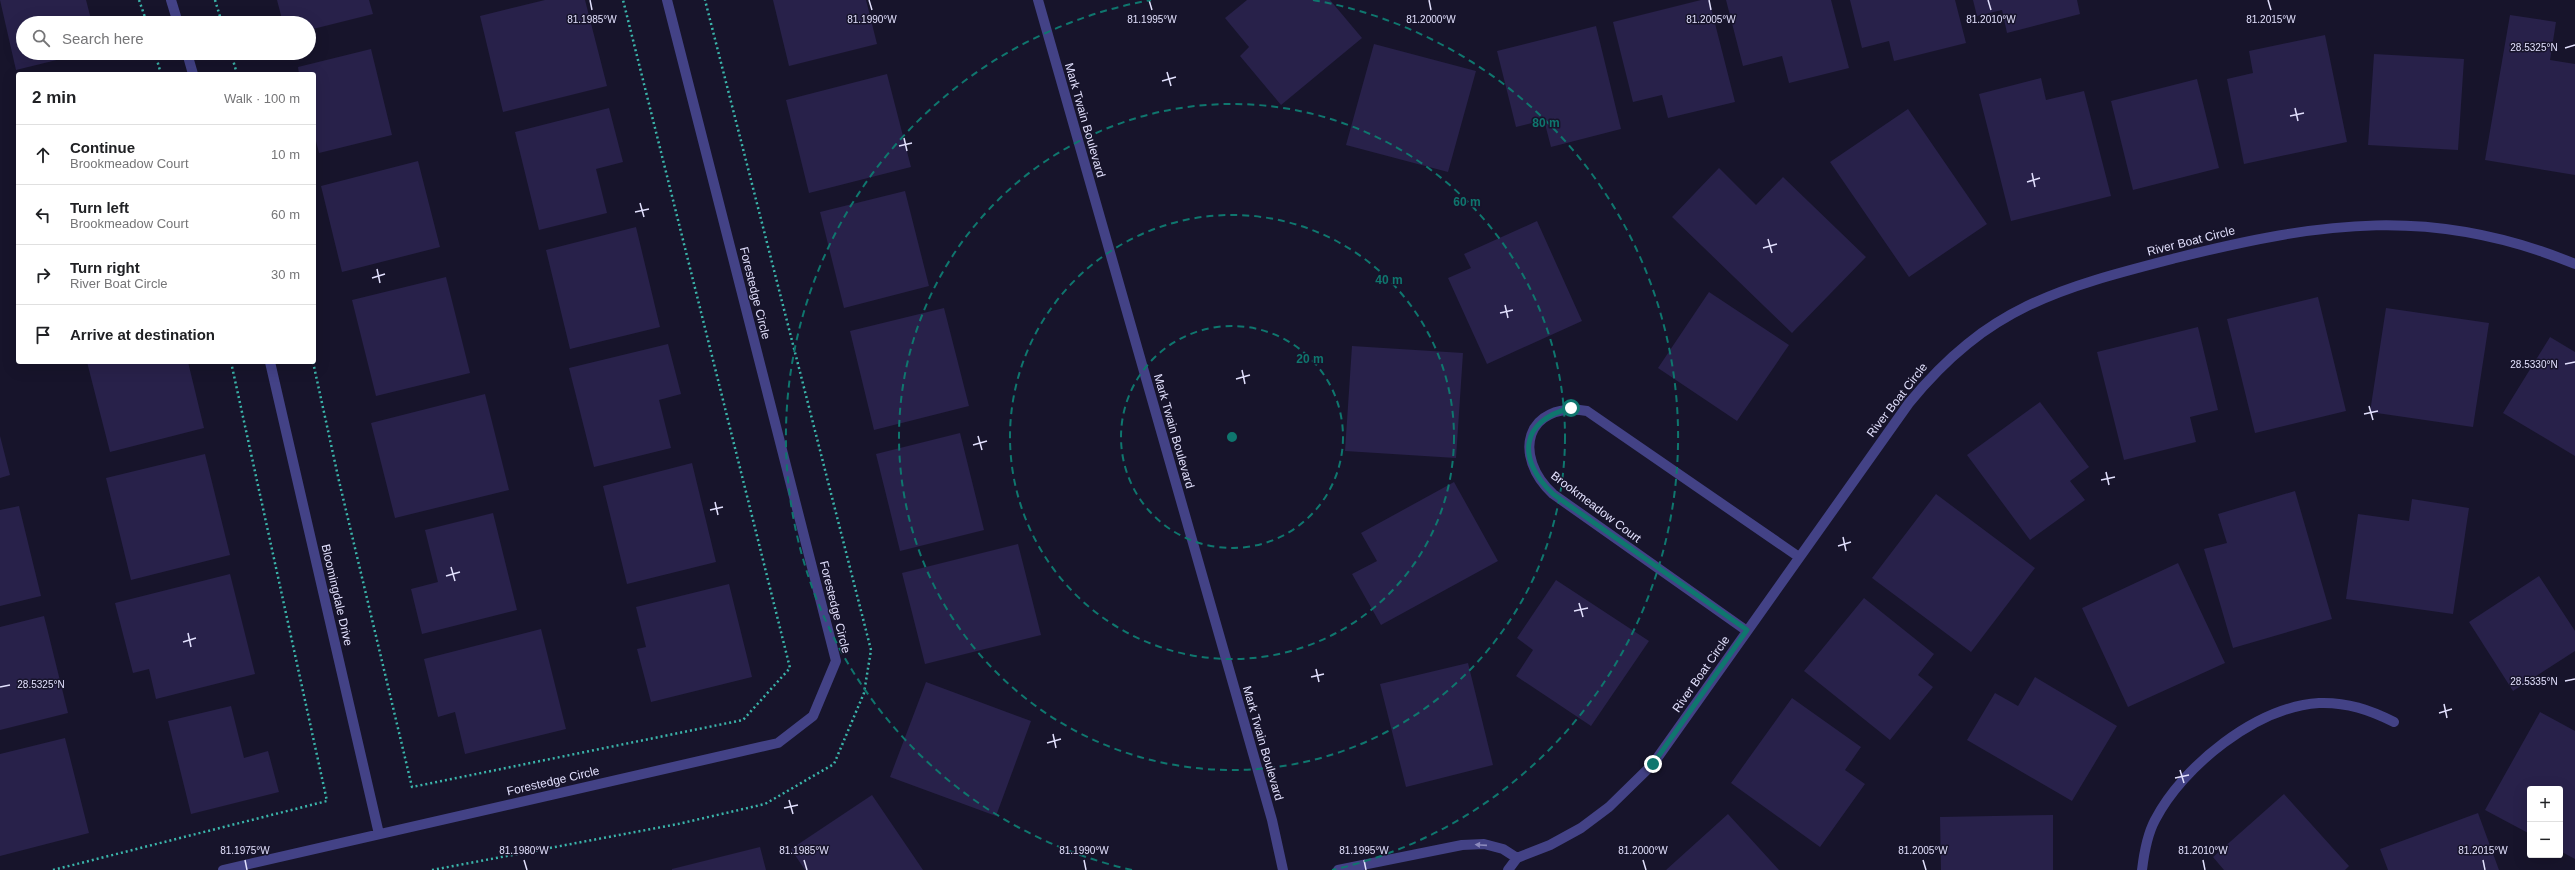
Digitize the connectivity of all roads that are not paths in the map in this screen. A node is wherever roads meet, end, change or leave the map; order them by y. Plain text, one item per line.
1 (170, 0) edge
2 (668, 0) edge
3 (1038, 0) edge
4 (176, 16) edge
5 (189, 60) edge
6 (192, 72) edge
7 (2575, 264) edge
8 (270, 364) edge
9 (1799, 557) junction
10 (1747, 630) junction
11 (2394, 722) dead end
12 (379, 834) junction
13 (1517, 858) junction
14 (223, 870) edge
15 (1283, 870) edge
16 (1338, 870) edge
17 (1508, 870) edge
18 (2142, 870) edge

1 - 4 street
2 - 12 street, Forestedge Circle
3 - 15 street, Mark Twain Boulevard
5 - 6 street
7 - 9 street, River Boat Circle
8 - 12 street, Bloomingdale Drive
9 - 10 street, River Boat Circle
9 - 10 street, Brookmeadow Court
10 - 13 street, River Boat Circle
11 - 18 street
12 - 14 street, Forestedge Circle
13 -> 16 street
13 - 17 street

